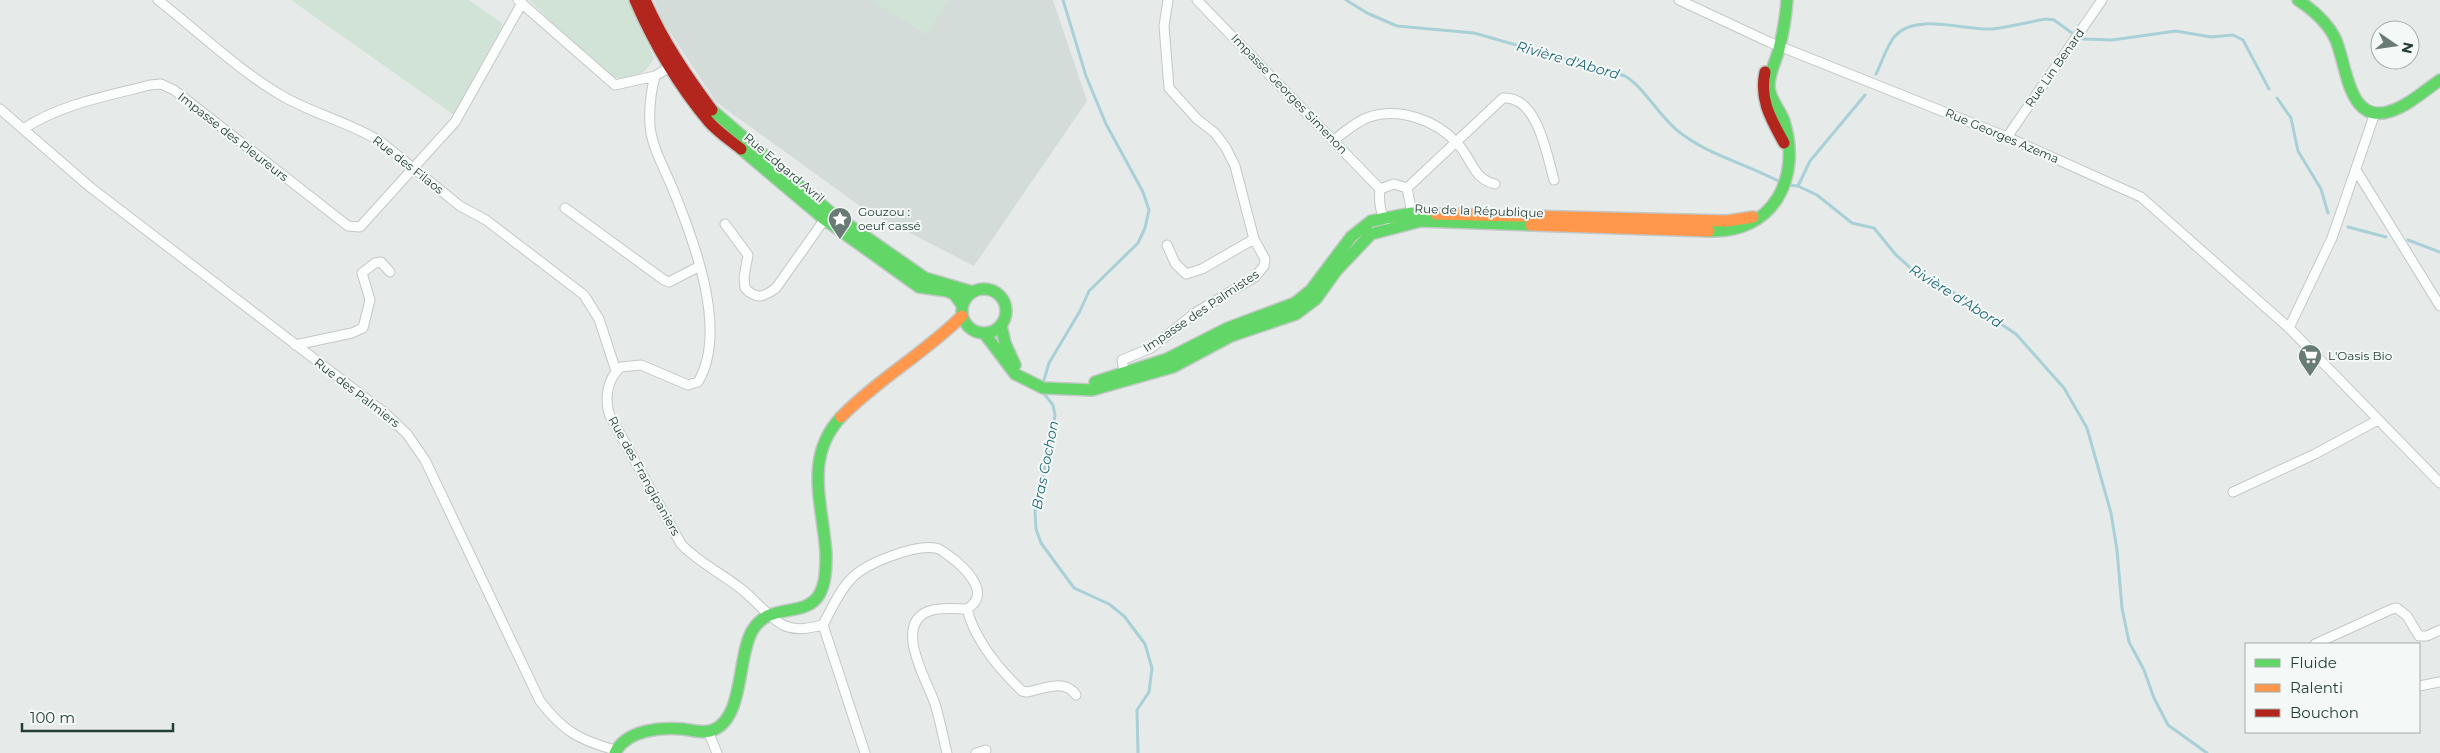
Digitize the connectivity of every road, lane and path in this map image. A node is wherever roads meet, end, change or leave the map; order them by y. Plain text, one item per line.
1 (158, 0) edge
2 (635, 0) edge
3 (645, 0) edge
4 (1168, 0) edge
5 (1197, 0) edge
6 (1680, 0) edge
7 (1787, 0) edge
8 (2102, 0) edge
9 (2298, 0) edge
10 (520, 1) edge
11 (1776, 45) junction
12 (673, 65) junction
13 (655, 76) junction
14 (2440, 80) edge
15 (0, 109) edge
16 (2376, 113) junction
17 (23, 129) junction
18 (2007, 137) junction
19 (1333, 140) junction
20 (1457, 142) junction
21 (413, 169) junction
22 (2356, 170) junction
23 (1554, 180) dead end
24 (1495, 184) dead end
25 (1408, 188) junction
26 (1380, 189) junction
27 (565, 208) dead end
28 (827, 215) junction
29 (1383, 217) junction
30 (1409, 218) junction
31 (725, 224) dead end
32 (1393, 226) junction
33 (1254, 239) junction
34 (1167, 245) dead end
35 (700, 266) junction
36 (390, 272) dead end
37 (973, 292) junction
38 (2440, 306) edge
39 (962, 311) junction
40 (1001, 325) junction
41 (2289, 328) junction
42 (971, 330) junction
43 (984, 333) junction
44 (942, 336) junction
45 (295, 345) junction
46 (616, 371) junction
47 (1125, 377) junction
48 (1030, 383) junction
49 (2378, 420) junction
50 (2440, 483) edge
51 (2234, 492) dead end
52 (967, 609) junction
53 (769, 614) junction
54 (823, 624) junction
55 (2440, 630) edge
56 (2317, 643) edge
57 (2440, 682) edge
58 (2420, 686) edge
59 (1076, 695) dead end
60 (708, 732) junction
61 (615, 752) edge
62 (717, 753) edge
63 (865, 753) edge
64 (947, 753) edge

1 - 21 street, Rue des Filaos
2 - 12 street, Rue Edgard Avril
3 - 12 street, Rue Edgard Avril
4 - 33 street, Impasse des Palmistes
5 - 19 street, Impasse Georges Simenon
6 - 11 street, Rue Georges Azema
7 - 11 street, Rue de la République
8 - 18 street, Rue Lin Benard
9 - 16 street
10 - 13 street
10 - 21 street
11 - 18 street, Rue Georges Azema
11 - 30 street, Rue de la République
12 - 13 street
12 - 28 street, Rue Edgard Avril
13 - 35 street
14 - 16 street
15 - 17 street, Rue des Palmiers
16 - 22 street
17 - 21 street, Impasse des Pleureurs
17 - 45 street, Rue des Palmiers
18 - 41 street, Rue Georges Azema
19 - 20 street
19 - 26 street, Impasse Georges Simenon
20 - 23 street
20 - 24 street
20 - 25 street
21 - 46 street, Rue des Filaos
22 - 38 street
22 - 41 street
25 - 26 street
25 - 30 street
26 - 29 street
27 - 35 street
28 - 31 street
28 - 37 street, Rue Edgard Avril
28 - 39 street, Rue Edgard Avril
29 - 30 street, Rue de la République
29 - 32 street
29 - 47 street, Rue de la République
30 - 32 street, Rue de la République
32 - 47 street, Rue de la République
33 - 34 street
33 - 47 street, Impasse des Palmistes
35 - 46 street
36 - 45 street
37 - 39 street
37 - 40 street
39 - 42 street
39 - 44 street
40 - 43 street
40 - 48 street
41 - 49 street, Rue Georges Azema
42 - 43 street
42 - 44 street
43 - 48 street, Rue de la République
44 - 53 street
45 - 61 street, Rue des Palmiers
46 - 53 street, Rue des Frangipaniers
47 - 48 street, Rue de la République
49 - 50 street, Rue Georges Azema
49 - 51 street
52 - 54 street
52 - 59 street
52 - 64 street
53 - 54 street, Rue des Frangipaniers
53 - 60 street
54 - 63 street
55 - 56 street
57 - 58 street
60 - 61 street
60 - 62 street

